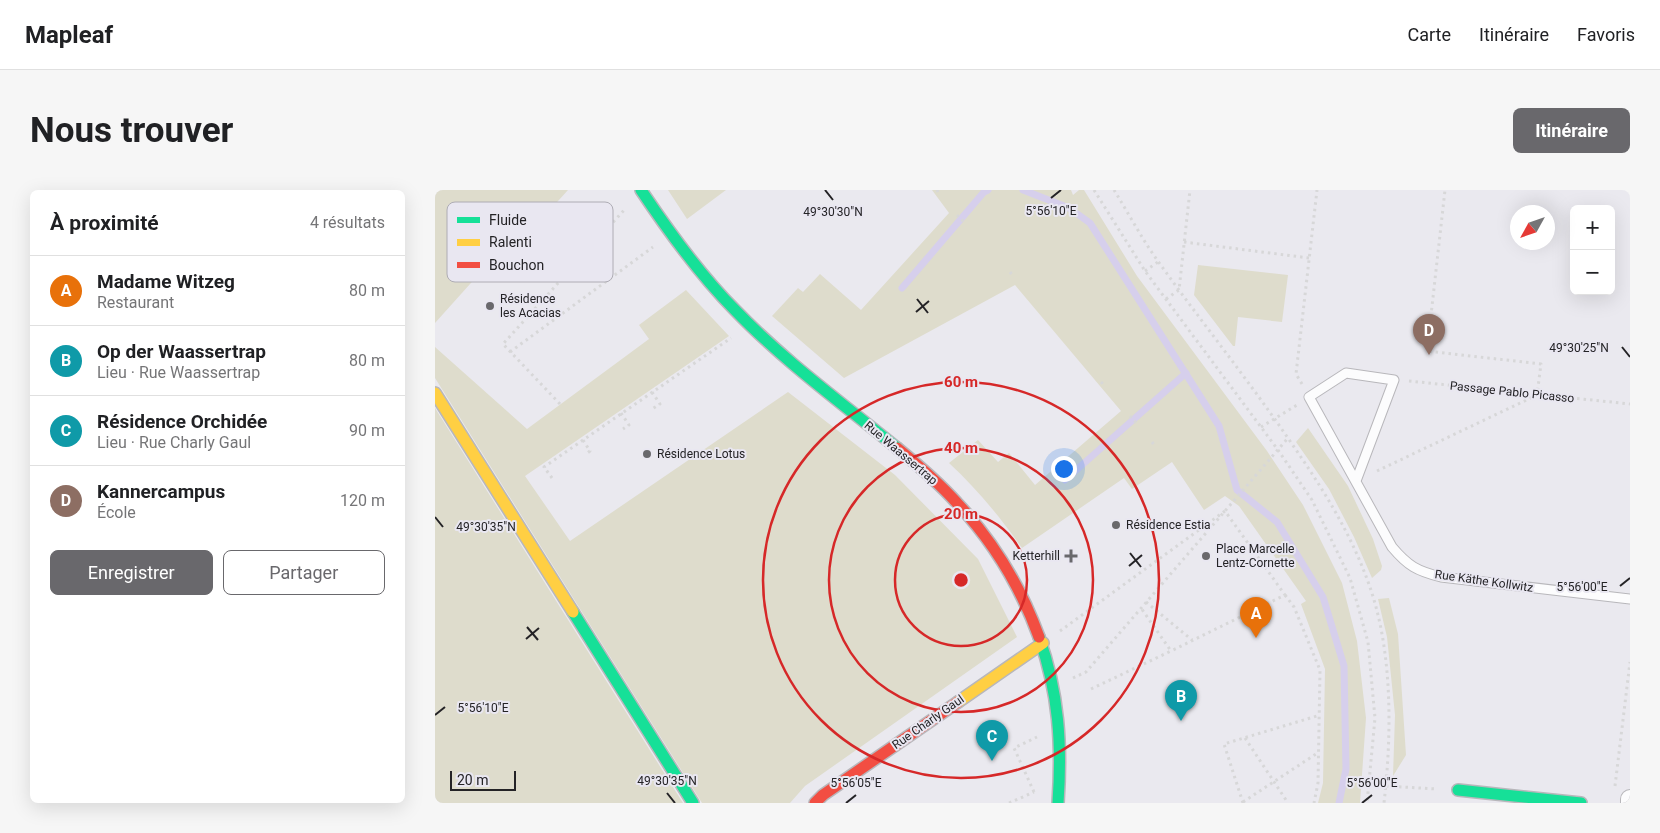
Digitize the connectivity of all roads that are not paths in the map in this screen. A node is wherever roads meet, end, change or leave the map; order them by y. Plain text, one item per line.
1 (641, 190) edge
2 (435, 393) edge
3 (1356, 481) junction
4 (1630, 599) edge
5 (1043, 643) junction
6 (1458, 790) road end
7 (1622, 796) edge
8 (693, 803) edge
9 (815, 803) edge
10 (1059, 803) edge
11 (1581, 803) edge
12 (1629, 803) edge

1 - 5 street, Rue Waassertrap
2 - 8 street
3 - 3 lane, Rue Käthe Kollwitz
3 - 4 lane, Rue Käthe Kollwitz
5 - 9 street, Rue Charly Gaul
5 - 10 street, Rue Waassertrap
6 - 11 street
7 - 12 street

